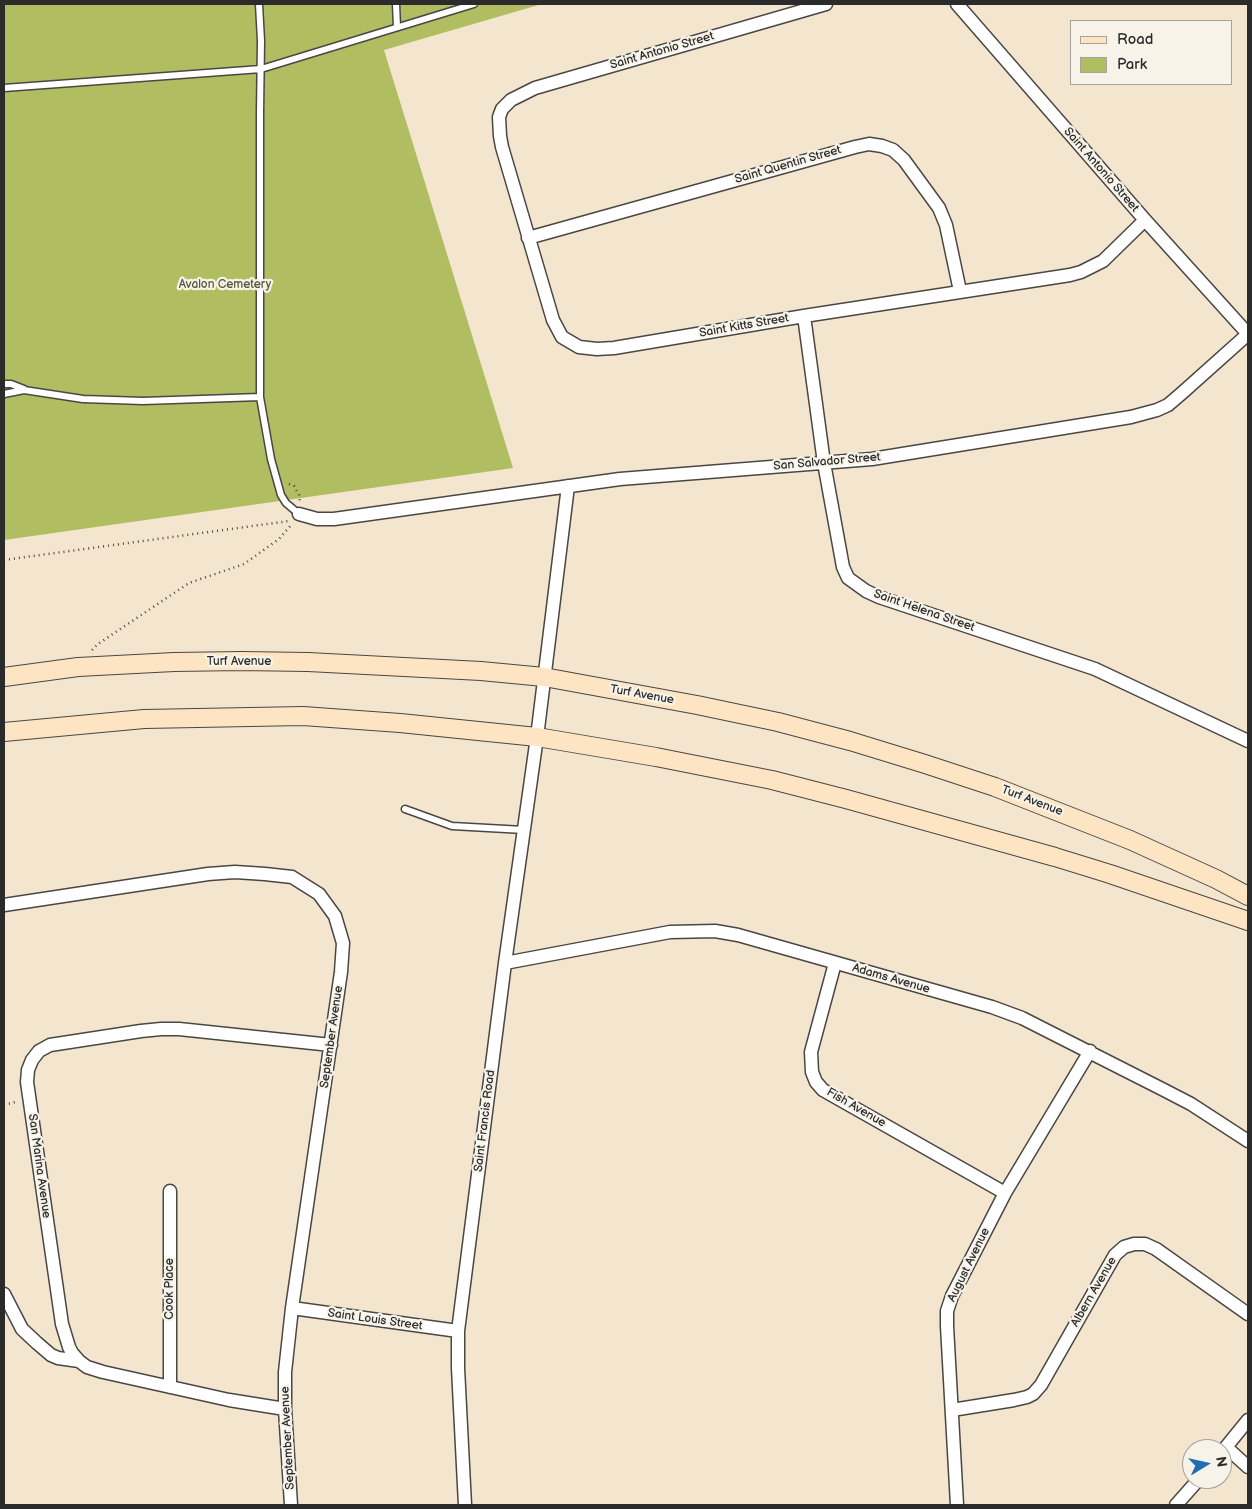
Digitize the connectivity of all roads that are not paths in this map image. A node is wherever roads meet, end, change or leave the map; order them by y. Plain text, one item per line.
1 (259, 4) edge
2 (396, 4) edge
3 (474, 4) edge
4 (826, 4) edge
5 (957, 4) edge
6 (397, 27) junction
7 (261, 68) junction
8 (4, 88) edge
9 (502, 109) joint
10 (1145, 220) junction
11 (528, 238) junction
12 (960, 291) junction
13 (804, 316) junction
14 (1248, 334) edge
15 (4, 384) edge
16 (24, 390) junction
17 (4, 394) edge
18 (260, 397) junction
19 (824, 463) junction
20 (568, 486) junction
21 (299, 514) joint
22 (4, 677) edge
23 (544, 677) junction
24 (4, 732) edge
25 (538, 738) junction
26 (1248, 740) edge
27 (405, 809) dead end
28 (524, 830) junction
29 (1248, 896) edge
30 (4, 905) edge
31 (1248, 921) edge
32 (505, 963) junction
33 (835, 964) junction
34 (331, 1045) junction
35 (1090, 1051) junction
36 (1248, 1141) edge
37 (170, 1191) dead end
38 (1005, 1193) junction
39 (4, 1294) edge
40 (292, 1308) junction
41 (1248, 1314) edge
42 (458, 1331) junction
43 (78, 1361) junction
44 (170, 1387) junction
45 (285, 1409) junction
46 (952, 1410) junction
47 (1248, 1420) edge
48 (1232, 1440) edge
49 (1232, 1456) edge
50 (1248, 1467) edge
51 (1190, 1489) edge
52 (291, 1505) edge
53 (465, 1505) edge
54 (957, 1505) edge
55 (1176, 1505) edge

1 - 7 lane
2 - 6 lane
3 - 6 lane
4 - 9 street, Saint Antonio Street
5 - 10 street, Saint Antonio Street
6 - 7 lane
7 - 8 lane
7 - 18 lane
9 - 11 street, Saint Kitts Street
10 - 12 street, Saint Kitts Street
10 - 14 street, Saint Antonio Street
11 - 12 street, Saint Quentin Street
11 - 13 street, Saint Kitts Street
12 - 13 street, Saint Kitts Street
13 - 19 street, Saint Helena Street
14 - 19 street, San Salvador Street
15 - 16 lane
16 - 17 lane
16 - 18 lane
18 - 21 lane
19 - 20 street, San Salvador Street
19 - 26 street, Saint Helena Street
20 - 21 street, San Salvador Street
20 - 23 street
22 - 23 main road, Turf Avenue
23 - 25 street, Saint Francis Road
23 - 29 main road, Turf Avenue
24 - 25 main road
25 - 28 street, Saint Francis Road
25 - 31 main road
27 - 28 lane
28 - 32 street, Saint Francis Road
30 - 34 street, September Avenue
32 - 33 street, Adams Avenue
32 - 42 street, Saint Francis Road
33 - 35 street, Adams Avenue
33 - 38 street, Fish Avenue
34 - 40 street, September Avenue
34 - 43 street, San Marina Avenue
35 - 36 street, Adams Avenue
35 - 38 street, August Avenue
37 - 44 street, Cook Place
38 - 46 street, August Avenue
39 - 43 street
40 - 42 street, Saint Louis Street
40 - 45 street, September Avenue
41 - 46 street, Albern Avenue
42 - 53 street, Saint Francis Road
43 - 44 street
44 - 45 street
45 - 52 street, September Avenue
46 - 54 street, August Avenue
47 - 48 street
49 - 50 street
51 - 55 street

